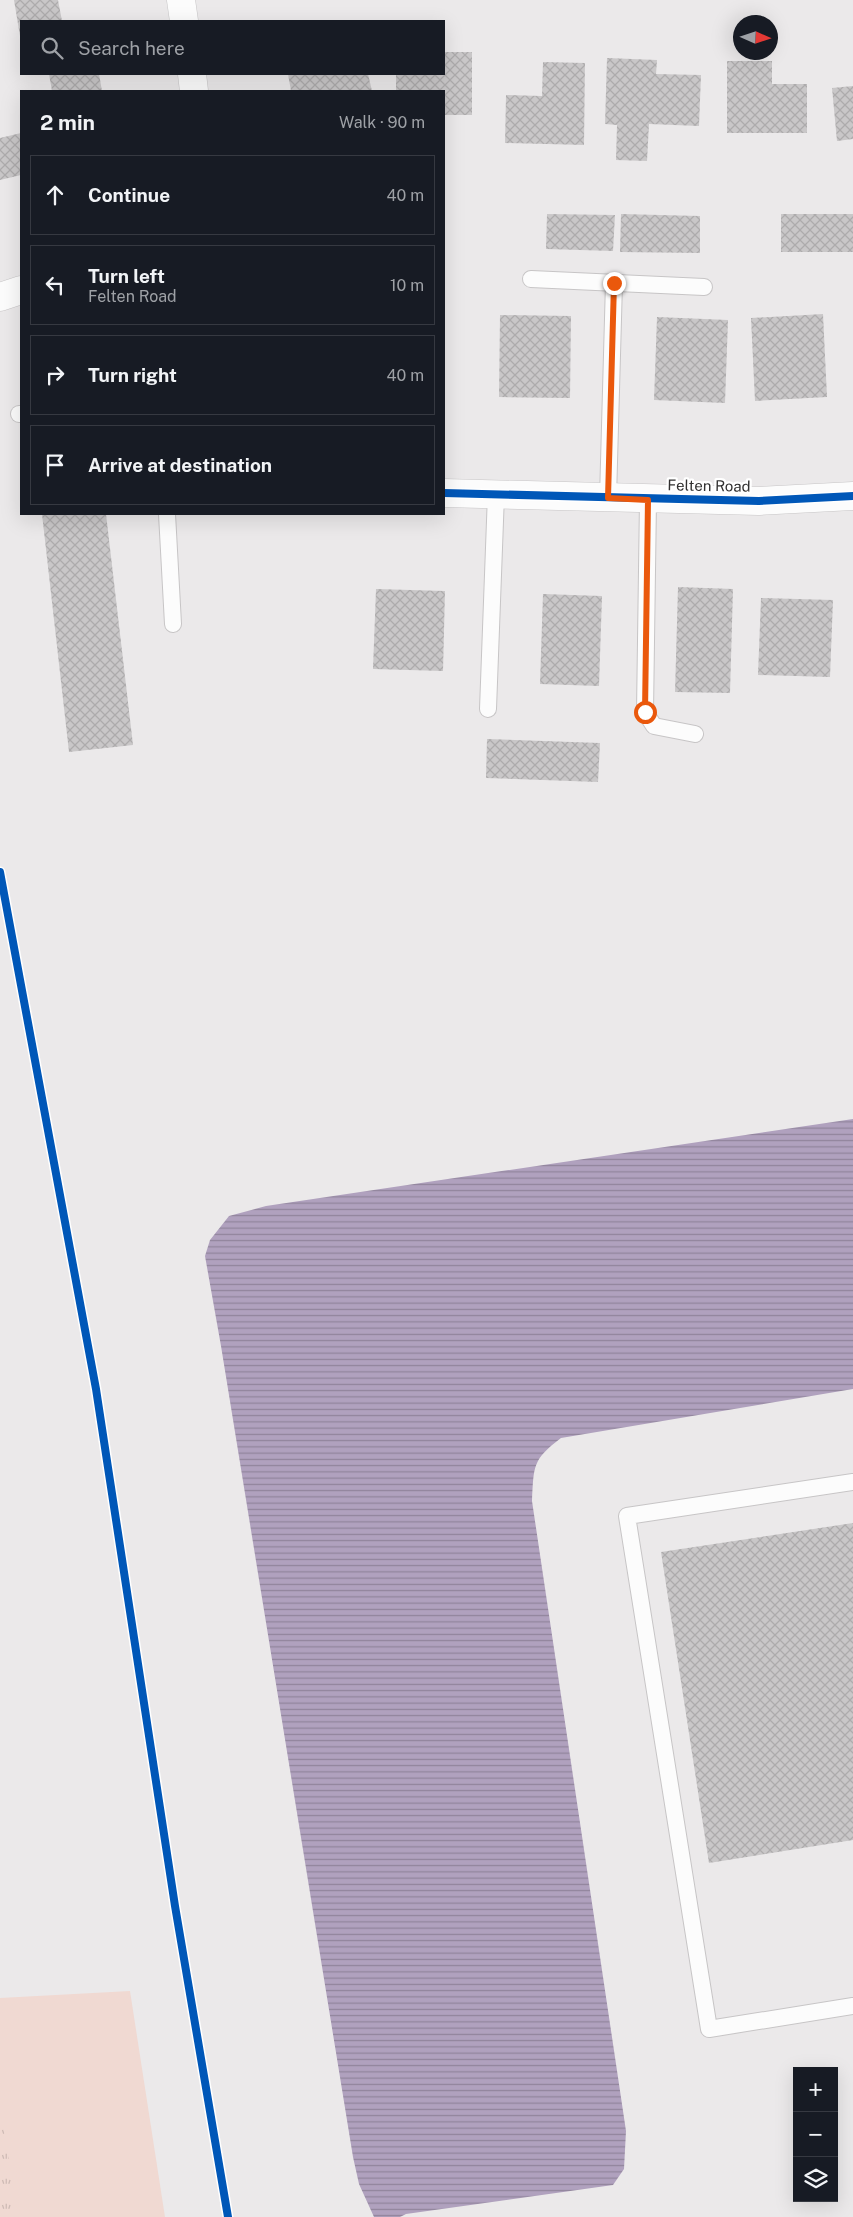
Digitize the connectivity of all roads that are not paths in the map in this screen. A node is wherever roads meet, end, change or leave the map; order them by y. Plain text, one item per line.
1 (181, 0) edge
2 (184, 20) edge
3 (192, 75) edge
4 (194, 90) edge
5 (531, 279) dead end
6 (614, 283) junction
7 (704, 287) dead end
8 (20, 290) edge
9 (0, 297) edge
10 (445, 493) edge
11 (496, 494) junction
12 (853, 496) edge
13 (608, 498) junction
14 (648, 500) junction
15 (167, 515) edge
16 (173, 624) dead end
17 (488, 709) dead end
18 (694, 734) dead end
19 (853, 1482) edge
20 (853, 2006) edge

1 - 2 street
3 - 4 street
5 - 6 lane
6 - 7 lane
6 - 13 lane
8 - 9 street
10 - 11 street, Felten Road
11 - 13 street, Felten Road
11 - 17 lane
12 - 14 street, Felten Road
13 - 14 street, Felten Road
14 - 18 lane
15 - 16 lane
19 - 20 lane

